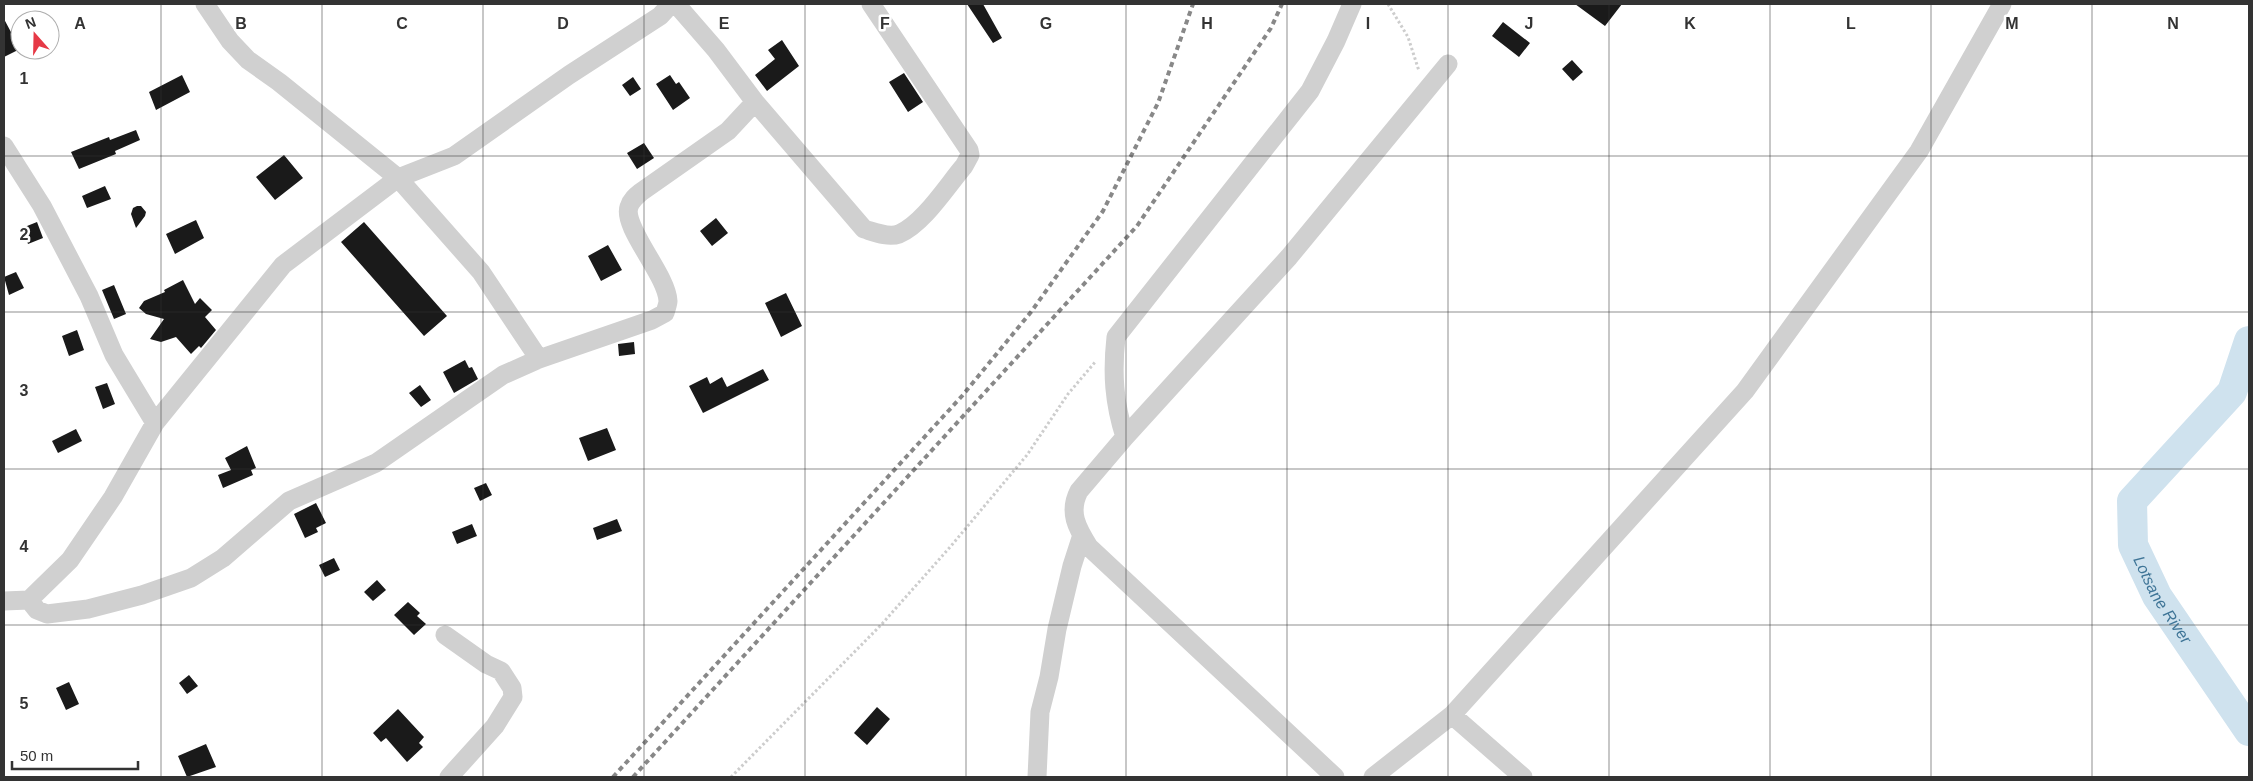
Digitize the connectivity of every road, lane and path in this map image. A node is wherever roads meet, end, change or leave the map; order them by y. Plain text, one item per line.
1 (205, 4) edge
2 (671, 4) edge
3 (676, 4) edge
4 (871, 4) edge
5 (1352, 4) edge
6 (1388, 4) edge
7 (2002, 4) edge
8 (1448, 64) dead end
9 (1424, 94) junction
10 (755, 102) junction
11 (4, 146) edge
12 (398, 178) junction
13 (539, 359) junction
14 (1098, 359) dead end
15 (156, 423) junction
16 (1125, 437) junction
17 (1082, 535) junction
18 (29, 600) junction
19 (4, 601) edge
20 (445, 635) dead end
21 (1452, 715) junction
22 (449, 777) edge
23 (731, 777) edge
24 (1037, 777) edge
25 (1335, 777) edge
26 (1373, 777) edge
27 (1523, 777) edge

1 - 12 street
2 - 12 street
3 - 10 street
4 - 10 street
5 - 16 street
6 - 9 path
7 - 21 street
8 - 9 street
9 - 16 street
10 - 13 street
11 - 15 street
12 - 13 street
12 - 15 street
13 - 18 street
14 - 23 path
15 - 18 street
16 - 17 street
17 - 24 street
17 - 25 street
18 - 19 street
20 - 22 street
21 - 26 street
21 - 27 street

